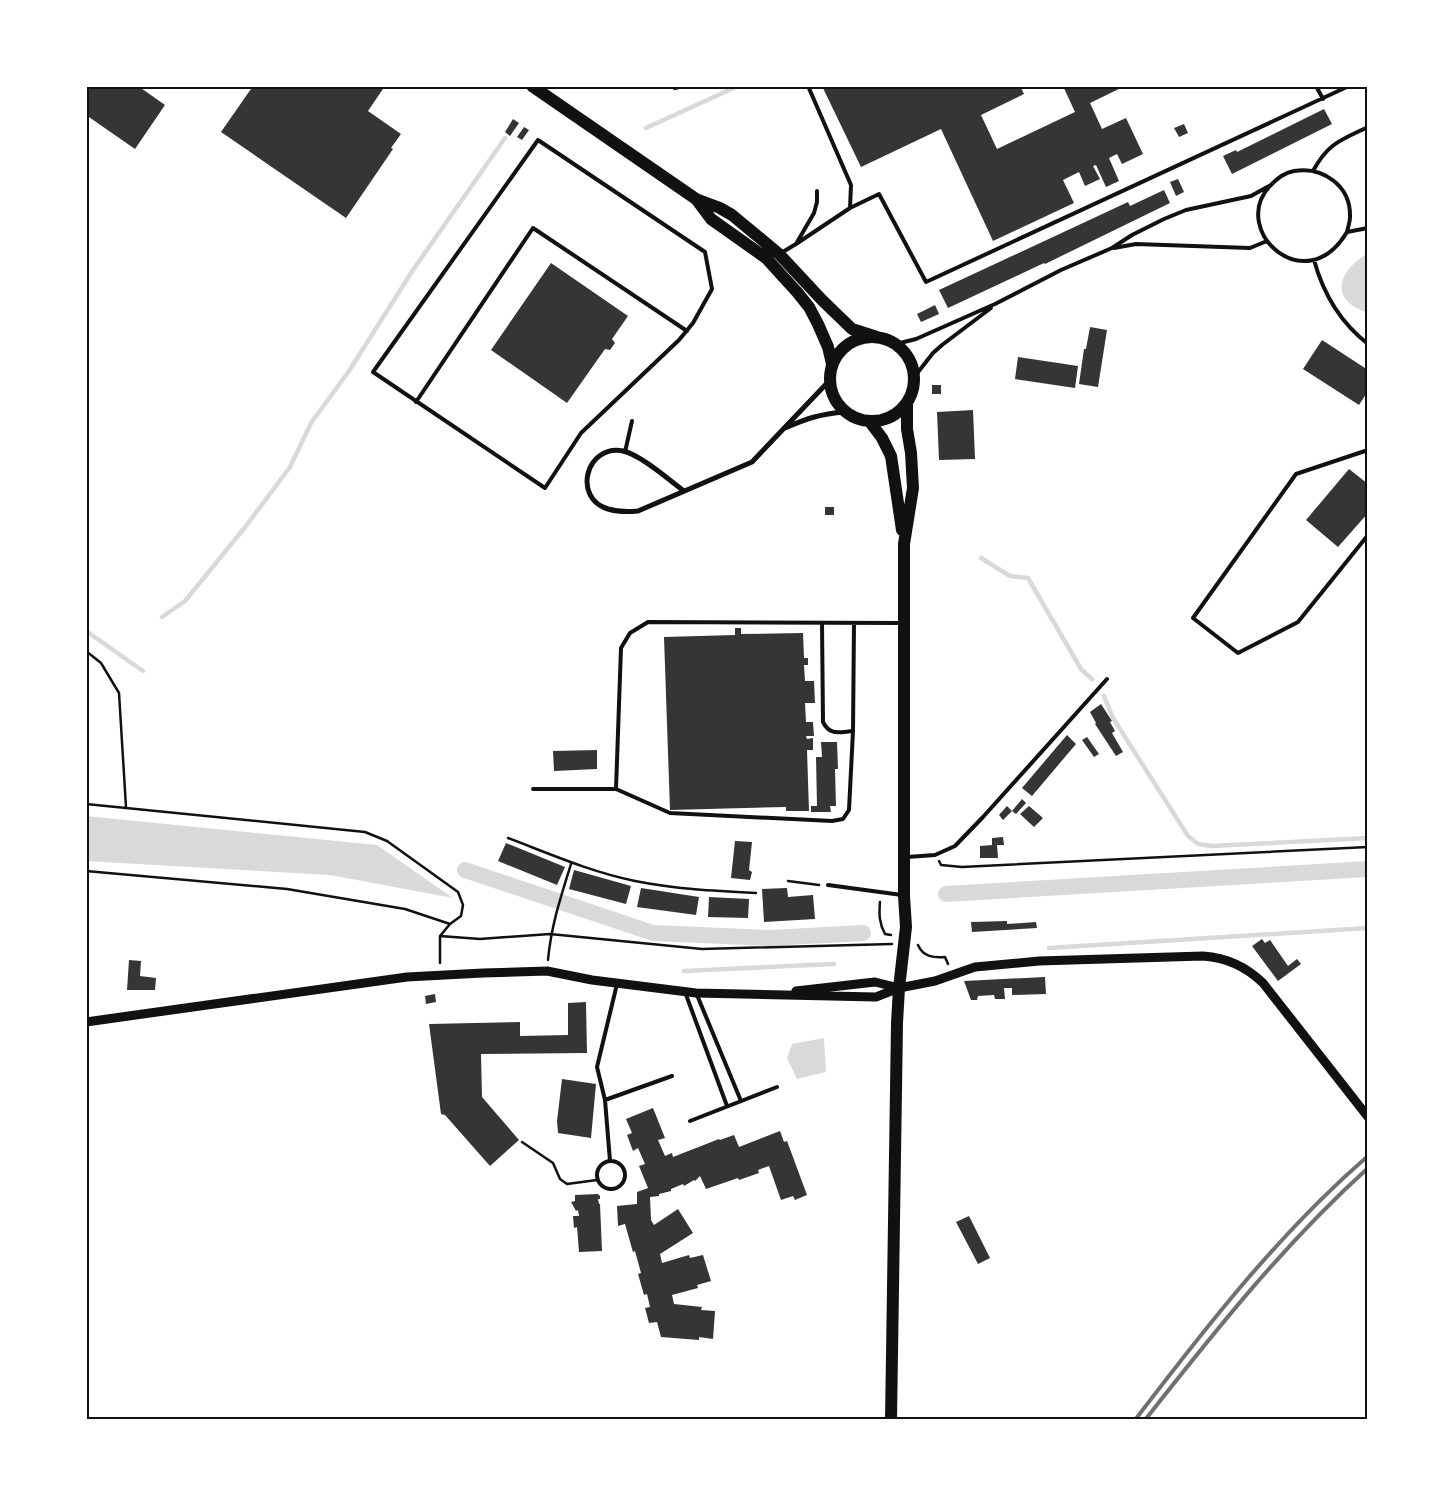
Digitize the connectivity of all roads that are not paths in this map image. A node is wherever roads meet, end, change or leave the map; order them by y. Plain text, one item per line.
1 (532, 86) edge
2 (672, 86) edge
3 (683, 86) edge
4 (808, 86) edge
5 (1316, 86) edge
6 (1349, 86) edge
7 (1322, 99) junction
8 (1368, 127) edge
9 (1313, 171) junction
10 (1269, 186) junction
11 (817, 191) dead end
12 (696, 199) junction
13 (850, 208) junction
14 (1368, 228) edge
15 (1347, 232) junction
16 (1267, 241) junction
17 (796, 244) junction
18 (1112, 248) junction
19 (779, 254) junction
20 (1314, 260) junction
21 (995, 304) junction
22 (687, 331) junction
23 (877, 337) junction
24 (896, 344) junction
25 (1368, 344) edge
26 (832, 364) junction
27 (915, 376) junction
28 (830, 380) junction
29 (416, 402) junction
30 (907, 405) junction
31 (845, 412) junction
32 (632, 421) dead end
33 (870, 422) junction
34 (782, 430) junction
35 (1368, 450) edge
36 (625, 452) junction
37 (684, 491) junction
38 (1368, 535) edge
39 (904, 544) junction
40 (822, 623) junction
41 (854, 623) junction
42 (904, 623) junction
43 (1107, 679) dead end
44 (853, 731) junction
45 (533, 789) dead end
46 (616, 789) junction
47 (904, 858) junction
48 (828, 886) road end
49 (904, 896) junction
50 (617, 984) junction
51 (899, 988) junction
52 (685, 992) junction
53 (696, 993) junction
54 (764, 994) junction
55 (86, 1022) edge
56 (672, 1076) dead end
57 (777, 1087) dead end
58 (605, 1100) junction
59 (742, 1101) junction
60 (727, 1106) junction
61 (1368, 1117) edge
62 (690, 1121) dead end
63 (610, 1161) junction
64 (891, 1420) edge

1 - 12 main road
2 - 3 lane
4 - 13 lane
5 - 7 lane
6 - 7 lane
7 - 13 lane
8 - 9 lane
9 - 10 lane
9 - 15 lane
10 - 16 lane
10 - 18 lane
11 - 17 lane
12 - 19 main road
12 - 26 main road
13 - 17 lane
14 - 15 lane
15 - 20 lane
16 - 18 lane
16 - 20 lane
17 - 19 lane
18 - 21 lane
19 - 23 main road
20 - 25 lane
21 - 24 lane
21 - 27 lane
22 - 29 lane
22 - 29 lane
22 - 29 lane
23 - 24 main road
23 - 26 main road
24 - 27 main road
26 - 28 main road
27 - 30 main road
28 - 31 main road
28 - 34 street
30 - 33 main road
30 - 39 main road
31 - 33 main road
31 - 34 street
32 - 36 lane
33 - 39 main road
34 - 37 street
35 - 38 lane
36 - 37 street
36 - 37 street
39 - 42 main road
40 - 41 lane
40 - 44 lane
40 - 46 lane
41 - 42 lane
41 - 44 lane
42 - 47 main road
43 - 47 lane
44 - 46 lane
45 - 46 lane
47 - 49 main road
48 - 49 lane
49 - 51 main road
50 - 52 street
50 - 55 street
50 - 58 lane
51 - 54 street
51 - 54 street
51 - 61 street
51 - 64 main road
52 - 53 street
52 - 60 lane
53 - 54 street
53 - 59 lane
56 - 58 lane
57 - 59 lane
58 - 63 lane
59 - 60 lane
60 - 62 lane
63 - 63 lane

